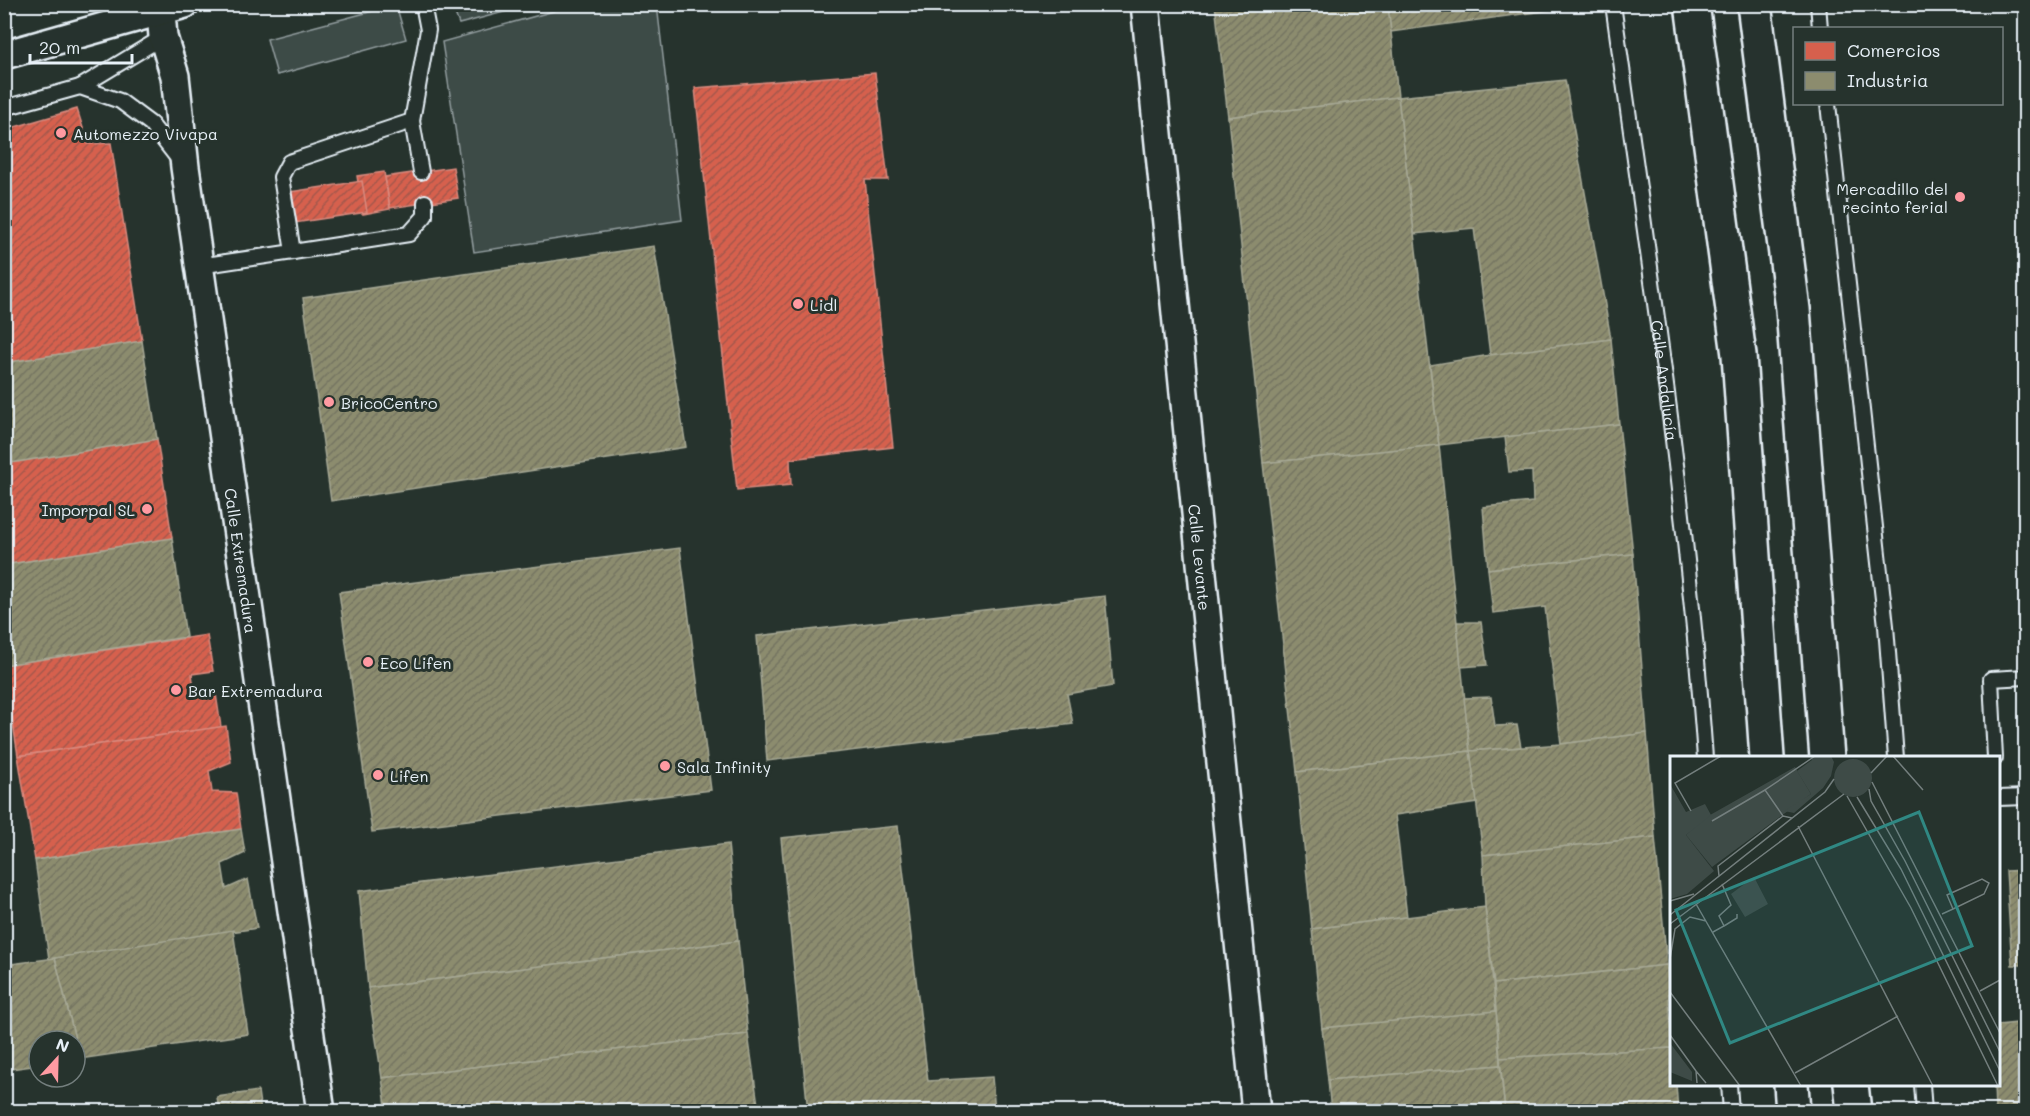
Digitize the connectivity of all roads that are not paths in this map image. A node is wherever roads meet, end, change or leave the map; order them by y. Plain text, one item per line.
1 (423, 4) edge
2 (1145, 4) edge
3 (1613, 4) edge
4 (1692, 4) edge
5 (1754, 4) edge
6 (1818, 4) edge
7 (170, 18) edge
8 (1820, 27) edge
9 (4, 55) edge
10 (80, 87) junction
11 (1828, 105) edge
12 (4, 108) edge
13 (412, 120) junction
14 (185, 167) junction
15 (421, 172) dead end
16 (425, 202) dead end
17 (294, 252) junction
18 (199, 266) junction
19 (2025, 676) edge
20 (1705, 756) edge
21 (1767, 756) edge
22 (1827, 756) edge
23 (1896, 756) edge
24 (1995, 756) edge
25 (2025, 797) edge
26 (2000, 798) edge
27 (1729, 1086) edge
28 (1791, 1086) edge
29 (1851, 1086) edge
30 (1922, 1086) edge
31 (321, 1112) edge
32 (1256, 1112) edge
33 (1731, 1112) edge
34 (1793, 1112) edge
35 (1854, 1112) edge
36 (1924, 1112) edge

1 - 13 lane
2 - 32 street, Calle Levante
3 - 20 lane, Calle Andalucía
4 - 21 main road
5 - 22 main road
6 - 8 lane
7 - 9 street
7 - 10 lane
7 - 14 street, Calle Extremadura
10 - 12 lane
10 - 14 lane
11 - 23 lane
13 - 15 lane
13 - 17 lane
14 - 18 street, Calle Extremadura
16 - 17 lane
17 - 18 lane
18 - 31 street, Calle Extremadura
19 - 24 lane
25 - 26 lane
27 - 33 lane
28 - 34 main road
29 - 35 main road
30 - 36 lane

